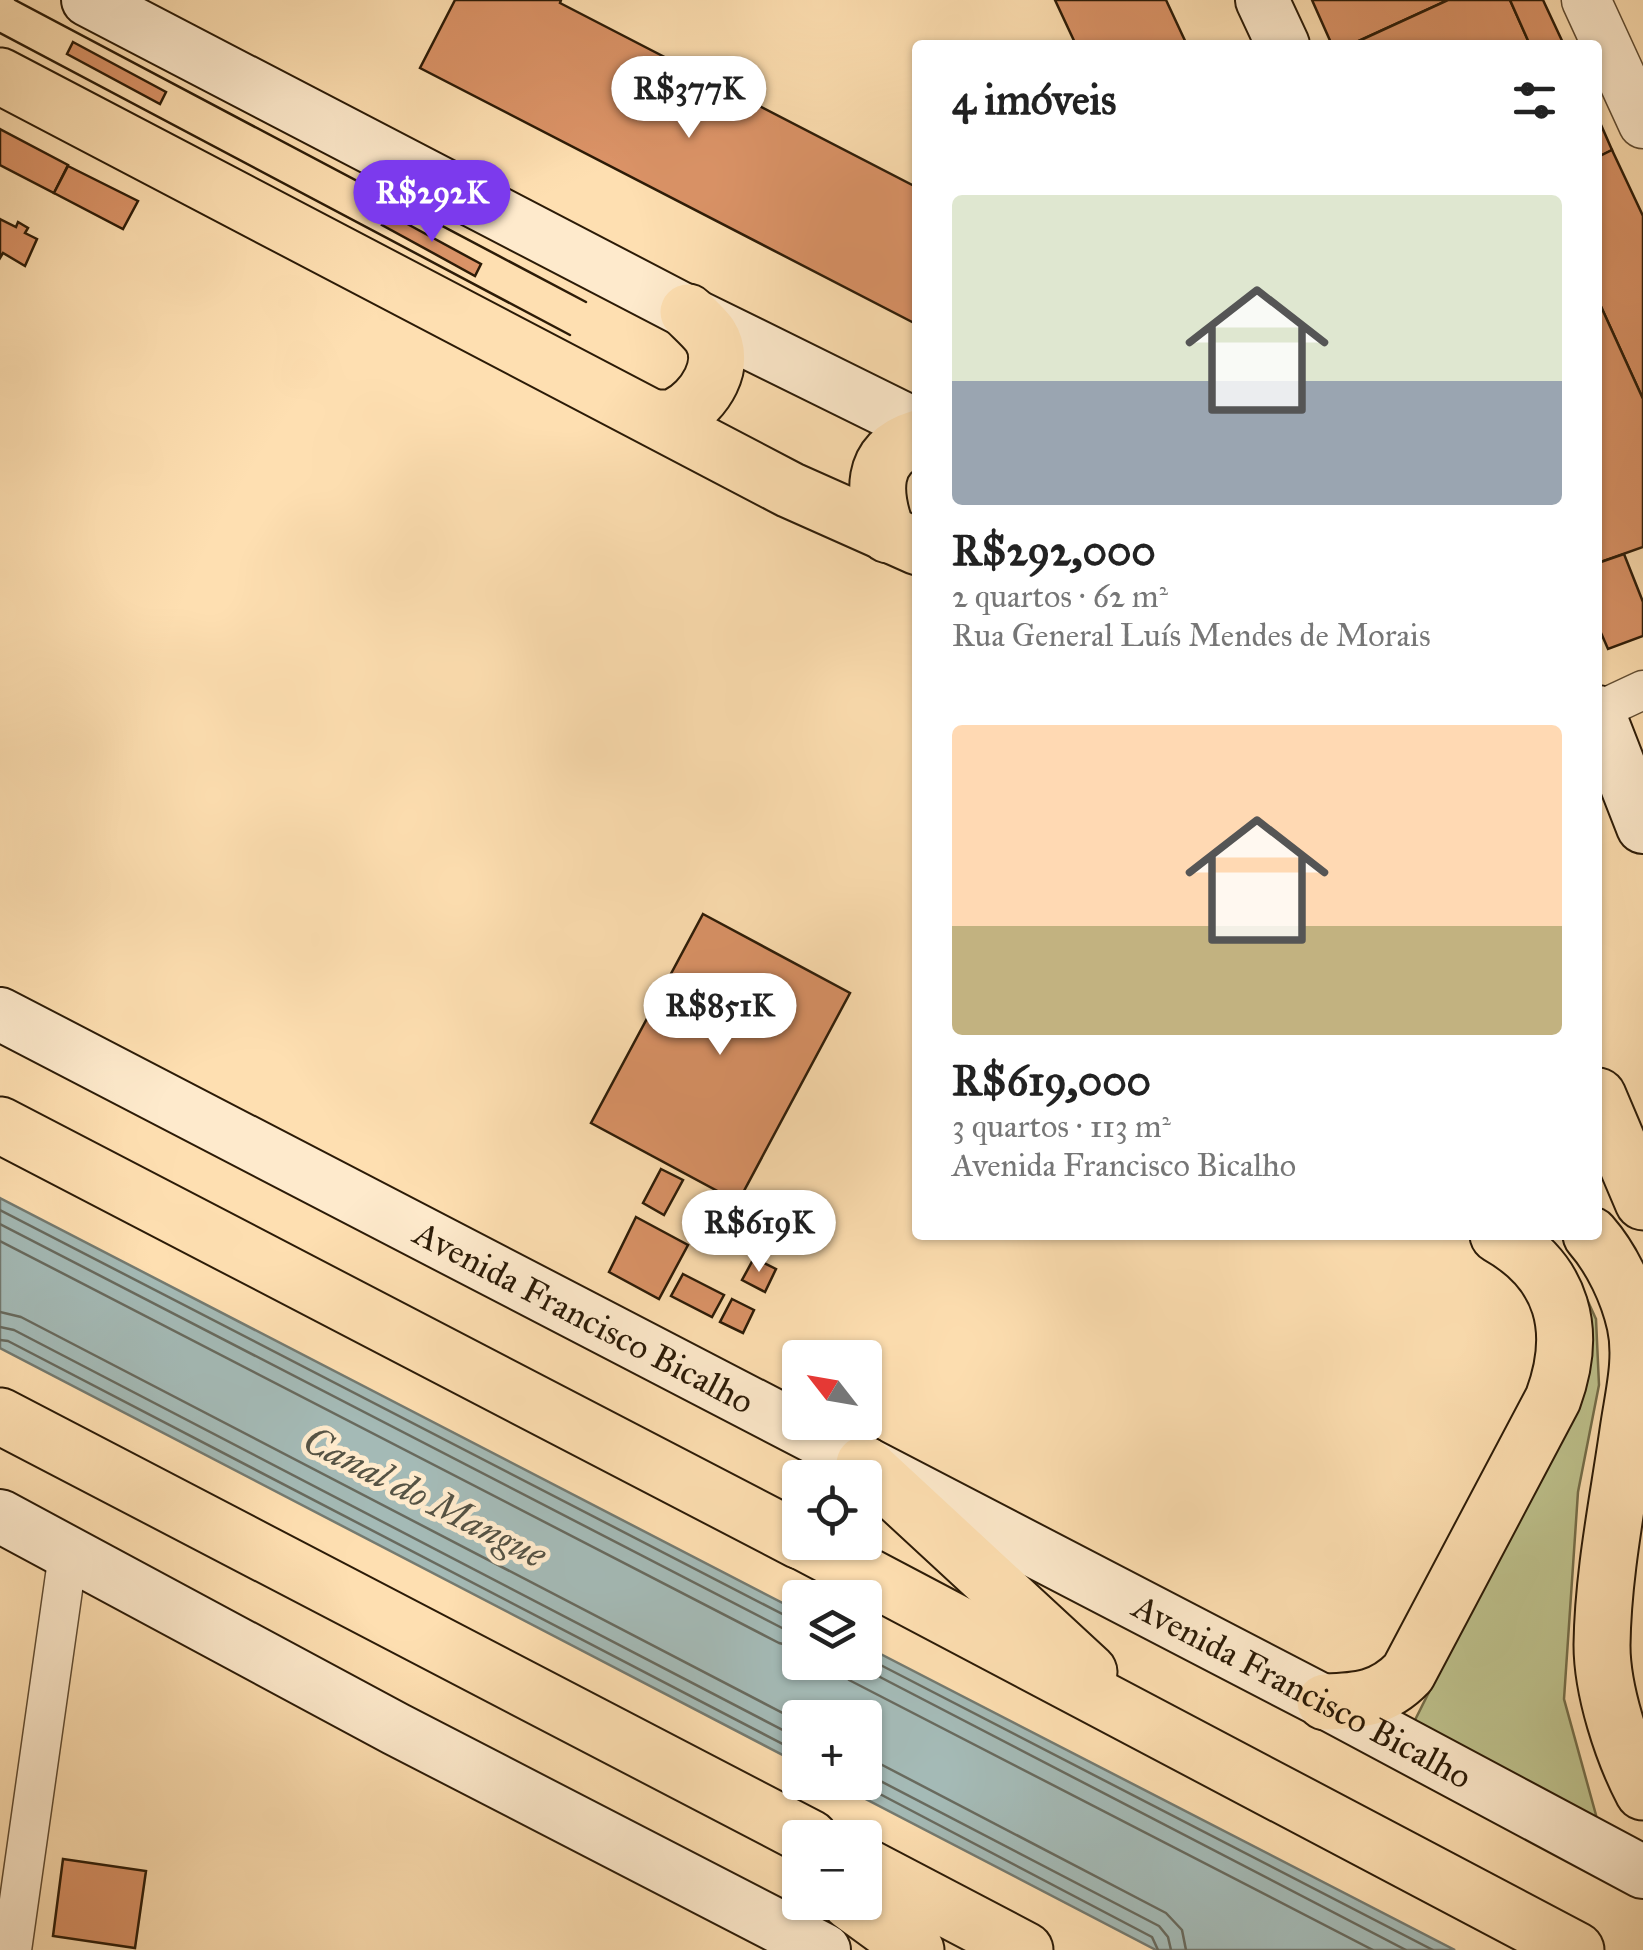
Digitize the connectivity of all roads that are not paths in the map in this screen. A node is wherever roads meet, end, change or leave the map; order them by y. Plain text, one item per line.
1 (88, 0) edge
2 (1262, 0) edge
3 (1586, 0) edge
4 (1281, 40) edge
5 (0, 76) edge
6 (1643, 124) edge
7 (688, 312) junction
8 (654, 418) junction
9 (912, 423) edge
10 (912, 440) edge
11 (903, 541) edge
12 (1643, 690) edge
13 (1602, 710) edge
14 (1602, 722) edge
15 (1602, 796) edge
16 (1643, 830) edge
17 (0, 1014) edge
18 (1602, 1105) edge
19 (0, 1126) edge
20 (1643, 1202) edge
21 (1505, 1240) edge
22 (1595, 1240) edge
23 (0, 1416) edge
24 (0, 1427) edge
25 (54, 1444) junction
26 (856, 1460) edge
27 (882, 1473) edge
28 (882, 1481) edge
29 (0, 1516) edge
30 (782, 1532) edge
31 (68, 1554) junction
32 (836, 1560) edge
33 (1325, 1702) junction
34 (1142, 1722) junction
35 (636, 1746) junction
36 (1643, 1792) edge
37 (782, 1823) edge
38 (782, 1853) edge
39 (1643, 1872) edge
40 (882, 1875) edge
41 (875, 1920) edge
42 (12, 1950) edge
43 (824, 1950) edge
44 (916, 1950) edge
45 (1025, 1950) edge
46 (1576, 1950) edge

1 - 7 main road
2 - 4 main road
3 - 6 street
5 - 8 main road
7 - 8 main road
7 - 9 main road
8 - 11 main road
10 - 11 main road
12 - 13 street
14 - 16 main road
15 - 16 main road
17 - 26 main road, Avenida Francisco Bicalho
18 - 20 main road
19 - 30 main road
21 - 33 main road
22 - 36 main road
23 - 25 main road
24 - 25 main road
25 - 35 main road
27 - 33 main road, Avenida Francisco Bicalho
28 - 34 main road
29 - 31 main road
31 - 42 street
31 - 43 main road
32 - 34 main road
33 - 39 main road, Avenida Francisco Bicalho
34 - 46 main road
35 - 37 main road
35 - 38 main road
40 - 45 main road
41 - 44 main road

